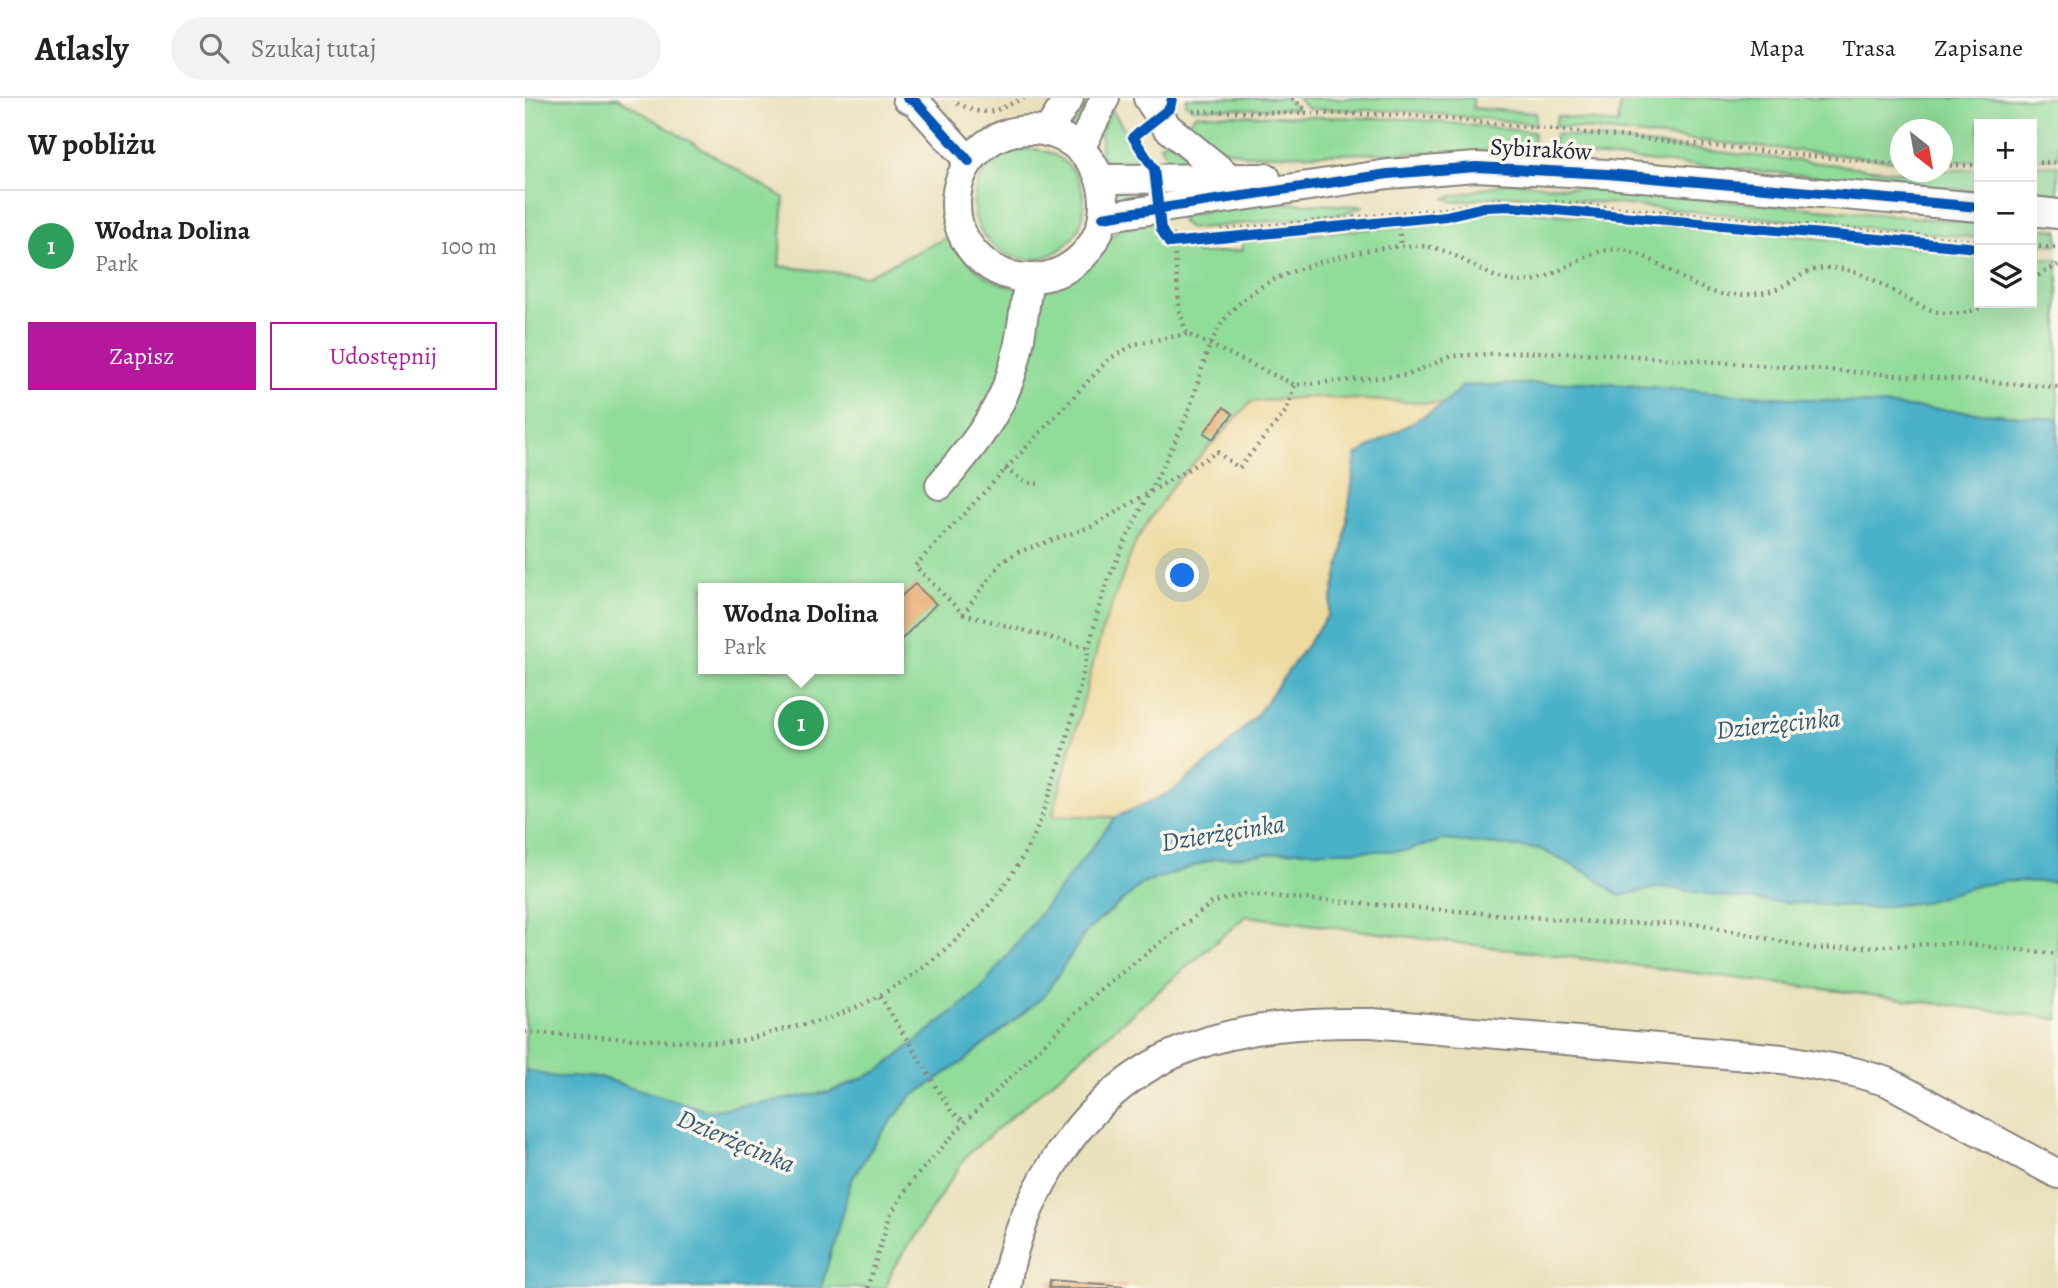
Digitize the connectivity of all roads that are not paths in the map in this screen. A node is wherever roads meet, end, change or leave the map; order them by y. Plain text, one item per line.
1 (907, 98) edge
2 (1069, 98) edge
3 (1105, 98) edge
4 (1149, 98) edge
5 (1047, 132) junction
6 (1080, 149) junction
7 (969, 161) junction
8 (1388, 174) junction
9 (1231, 178) junction
10 (1100, 179) junction
11 (1974, 207) edge
12 (2037, 212) edge
13 (2058, 214) edge
14 (1103, 217) junction
15 (1029, 279) junction
16 (940, 485) dead end
17 (2058, 1174) edge
18 (1006, 1288) edge

1 - 7 street
2 - 5 street
3 - 6 street
4 - 9 street
5 - 6 street
5 - 7 street
6 - 10 street
7 - 15 street
8 - 9 street
8 - 11 street, Sybiraków
8 - 14 street, Sybiraków
9 - 10 street
10 - 14 street
12 - 13 street
14 - 15 street
15 - 16 street
17 - 18 street

